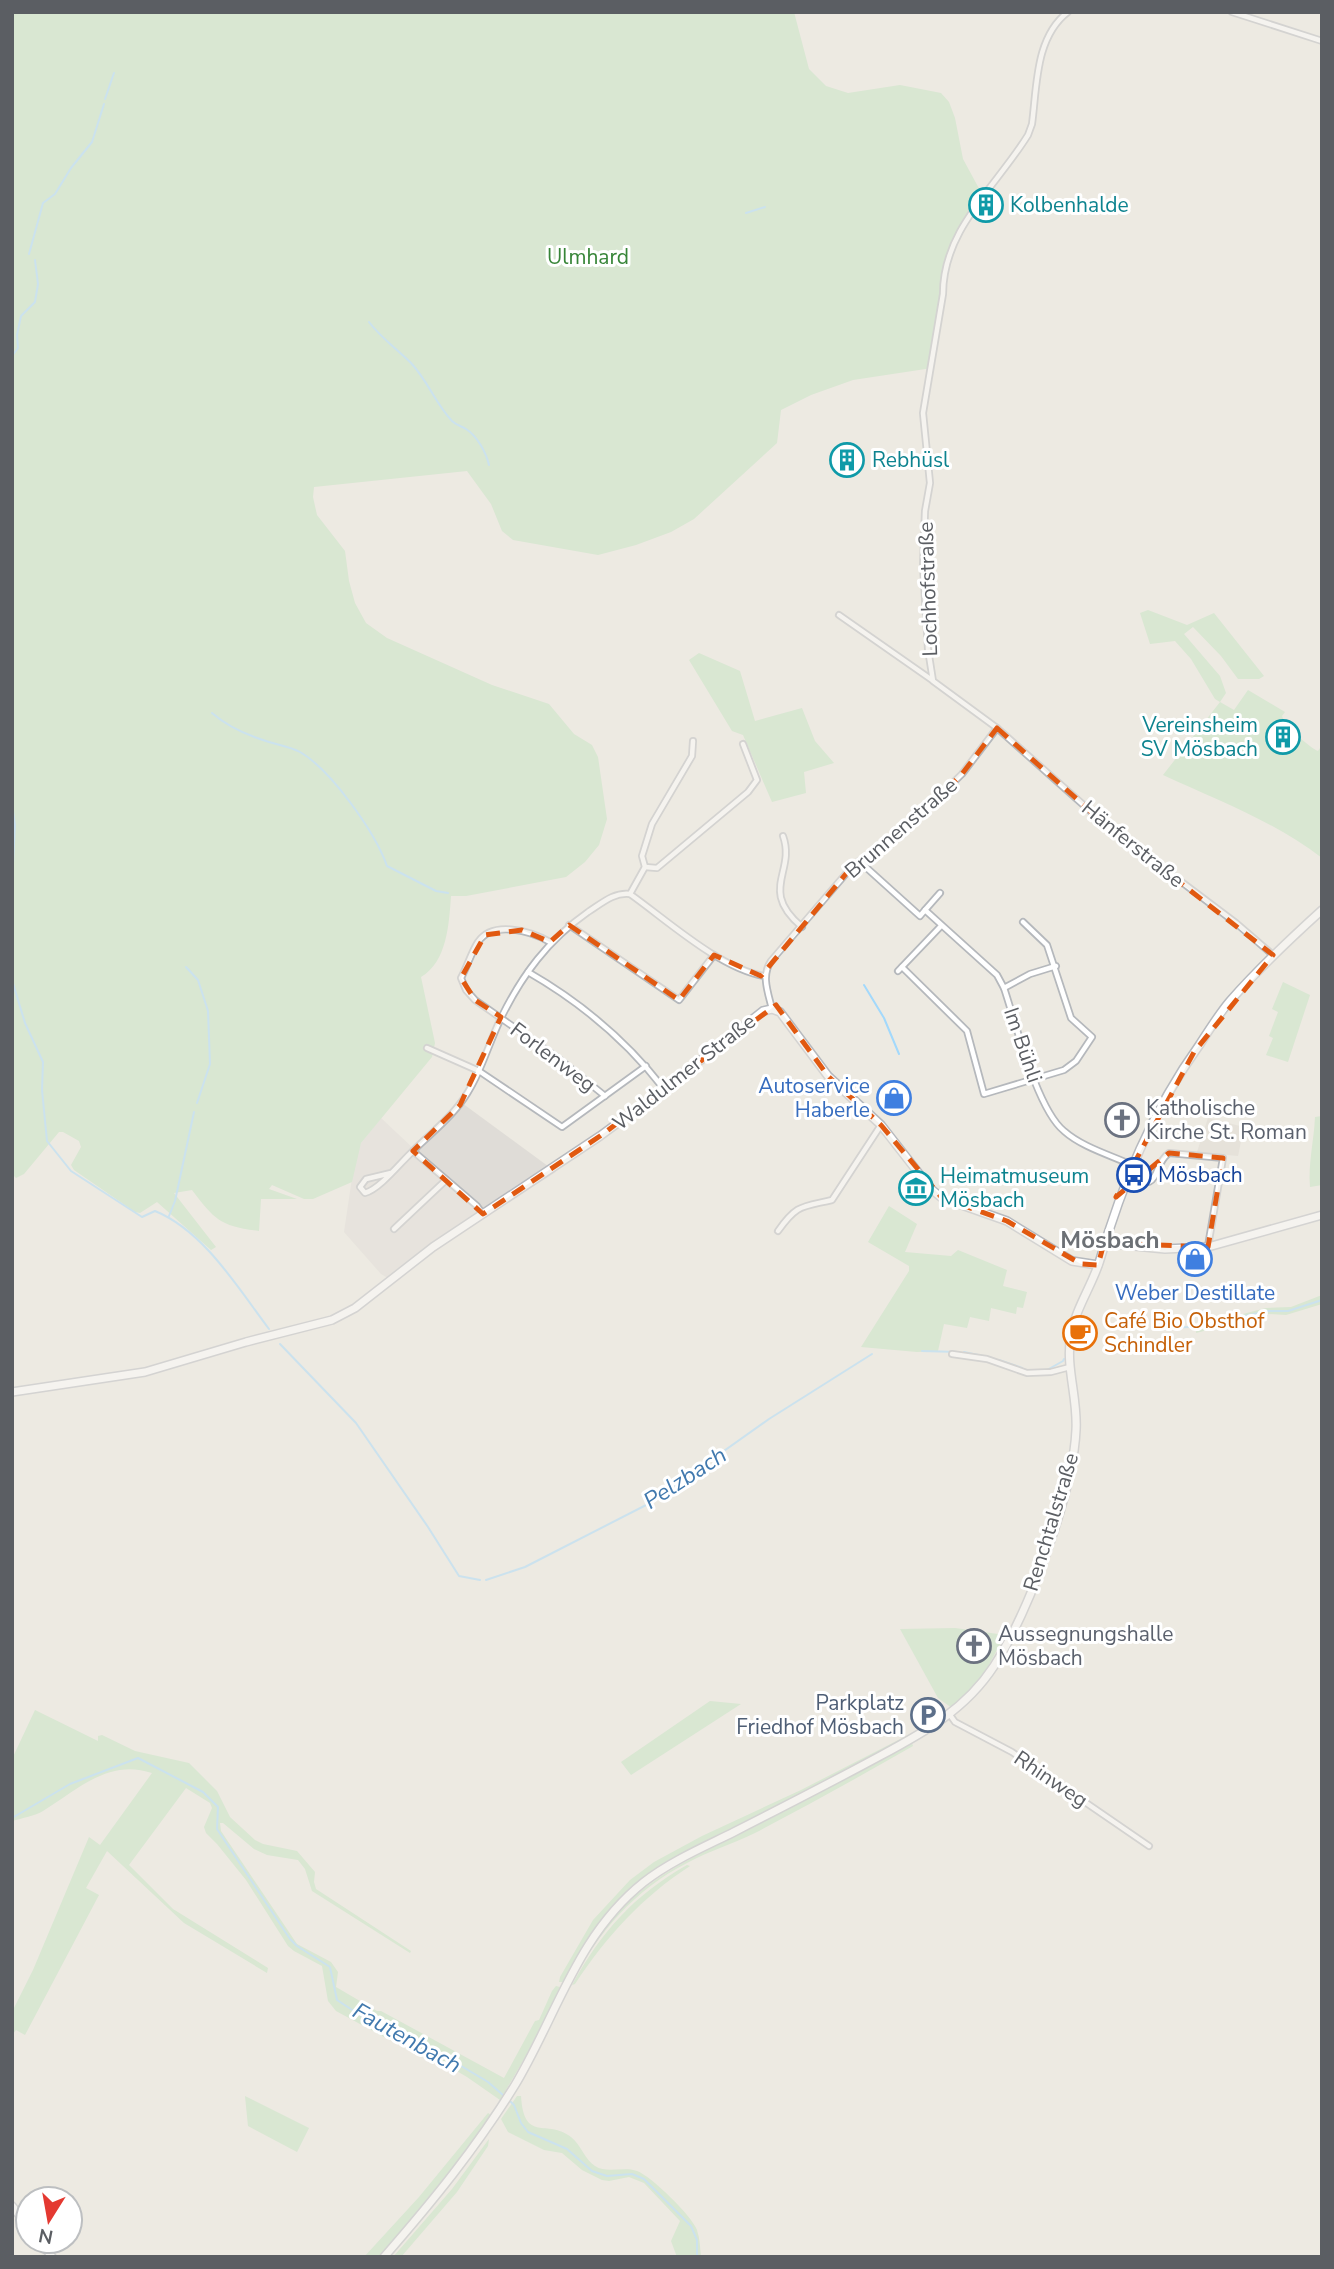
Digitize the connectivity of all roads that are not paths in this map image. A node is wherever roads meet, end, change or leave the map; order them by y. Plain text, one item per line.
1 (1068, 12) edge
2 (1232, 12) edge
3 (1322, 41) edge
4 (839, 615) dead end
5 (933, 681) junction
6 (997, 728) junction
7 (692, 741) dead end
8 (743, 744) dead end
9 (783, 836) dead end
10 (859, 861) junction
11 (645, 867) junction
12 (940, 893) dead end
13 (631, 894) junction
14 (925, 909) junction
15 (1322, 910) edge
16 (1023, 922) dead end
17 (569, 925) junction
18 (941, 926) junction
19 (802, 927) junction
20 (550, 942) junction
21 (714, 955) junction
22 (1273, 955) junction
23 (1056, 967) junction
24 (528, 972) junction
25 (764, 976) junction
26 (1004, 988) junction
27 (772, 1009) junction
28 (501, 1017) junction
29 (427, 1048) dead end
30 (646, 1066) junction
31 (479, 1071) junction
32 (1034, 1077) junction
33 (664, 1090) junction
34 (605, 1097) junction
35 (881, 1125) junction
36 (413, 1150) junction
37 (1132, 1165) junction
38 (391, 1173) junction
39 (446, 1180) junction
40 (1126, 1180) junction
41 (483, 1214) junction
42 (1322, 1215) edge
43 (394, 1229) dead end
44 (778, 1231) dead end
45 (1104, 1243) junction
46 (1208, 1247) junction
47 (1098, 1265) junction
48 (952, 1353) dead end
49 (1071, 1367) junction
50 (12, 1392) edge
51 (950, 1715) junction
52 (1149, 1846) dead end
53 (384, 2257) edge

1 - 5 street, Lochhofstraße
2 - 3 street
4 - 5 street
5 - 6 street, Lochhofstraße
6 - 10 street, Brunnenstraße
6 - 22 street, Hänferstraße
7 - 11 street
8 - 11 street
9 - 19 street
10 - 14 street, Im Bühli
10 - 19 street, Brunnenstraße
11 - 13 street
12 - 14 street
13 - 17 street
13 - 21 street
14 - 18 street, Im Bühli
15 - 22 main road, Renchtalstraße
16 - 23 street
17 - 20 street
17 - 21 street
18 - 26 street, Im Bühli
18 - 32 street
19 - 25 street, Brunnenstraße
20 - 24 street
20 - 28 street, Forlenweg
21 - 25 street
22 - 37 main road, Renchtalstraße
23 - 26 street
23 - 32 street
24 - 28 street
24 - 30 street
25 - 27 street
26 - 32 street, Im Bühli
27 - 33 main road, Waldulmer Straße
27 - 35 main road, Waldulmer Straße
28 - 31 street
28 - 34 street, Forlenweg
29 - 31 street
30 - 33 street
30 - 34 street
31 - 34 street
31 - 36 street
32 - 37 street, Im Bühli
33 - 41 main road, Waldulmer Straße
35 - 44 street
35 - 47 main road, Waldulmer Straße
36 - 38 street
36 - 39 street
37 - 40 main road, Renchtalstraße
38 - 38 street
39 - 41 street
39 - 43 street
40 - 45 main road, Renchtalstraße
40 - 46 street
41 - 50 main road, Waldulmer Straße
42 - 46 main road
45 - 46 main road
45 - 47 main road, Renchtalstraße
47 - 49 main road, Renchtalstraße
48 - 49 street
49 - 51 main road, Renchtalstraße
51 - 52 street, Rhinweg
51 - 53 main road, Renchtalstraße

